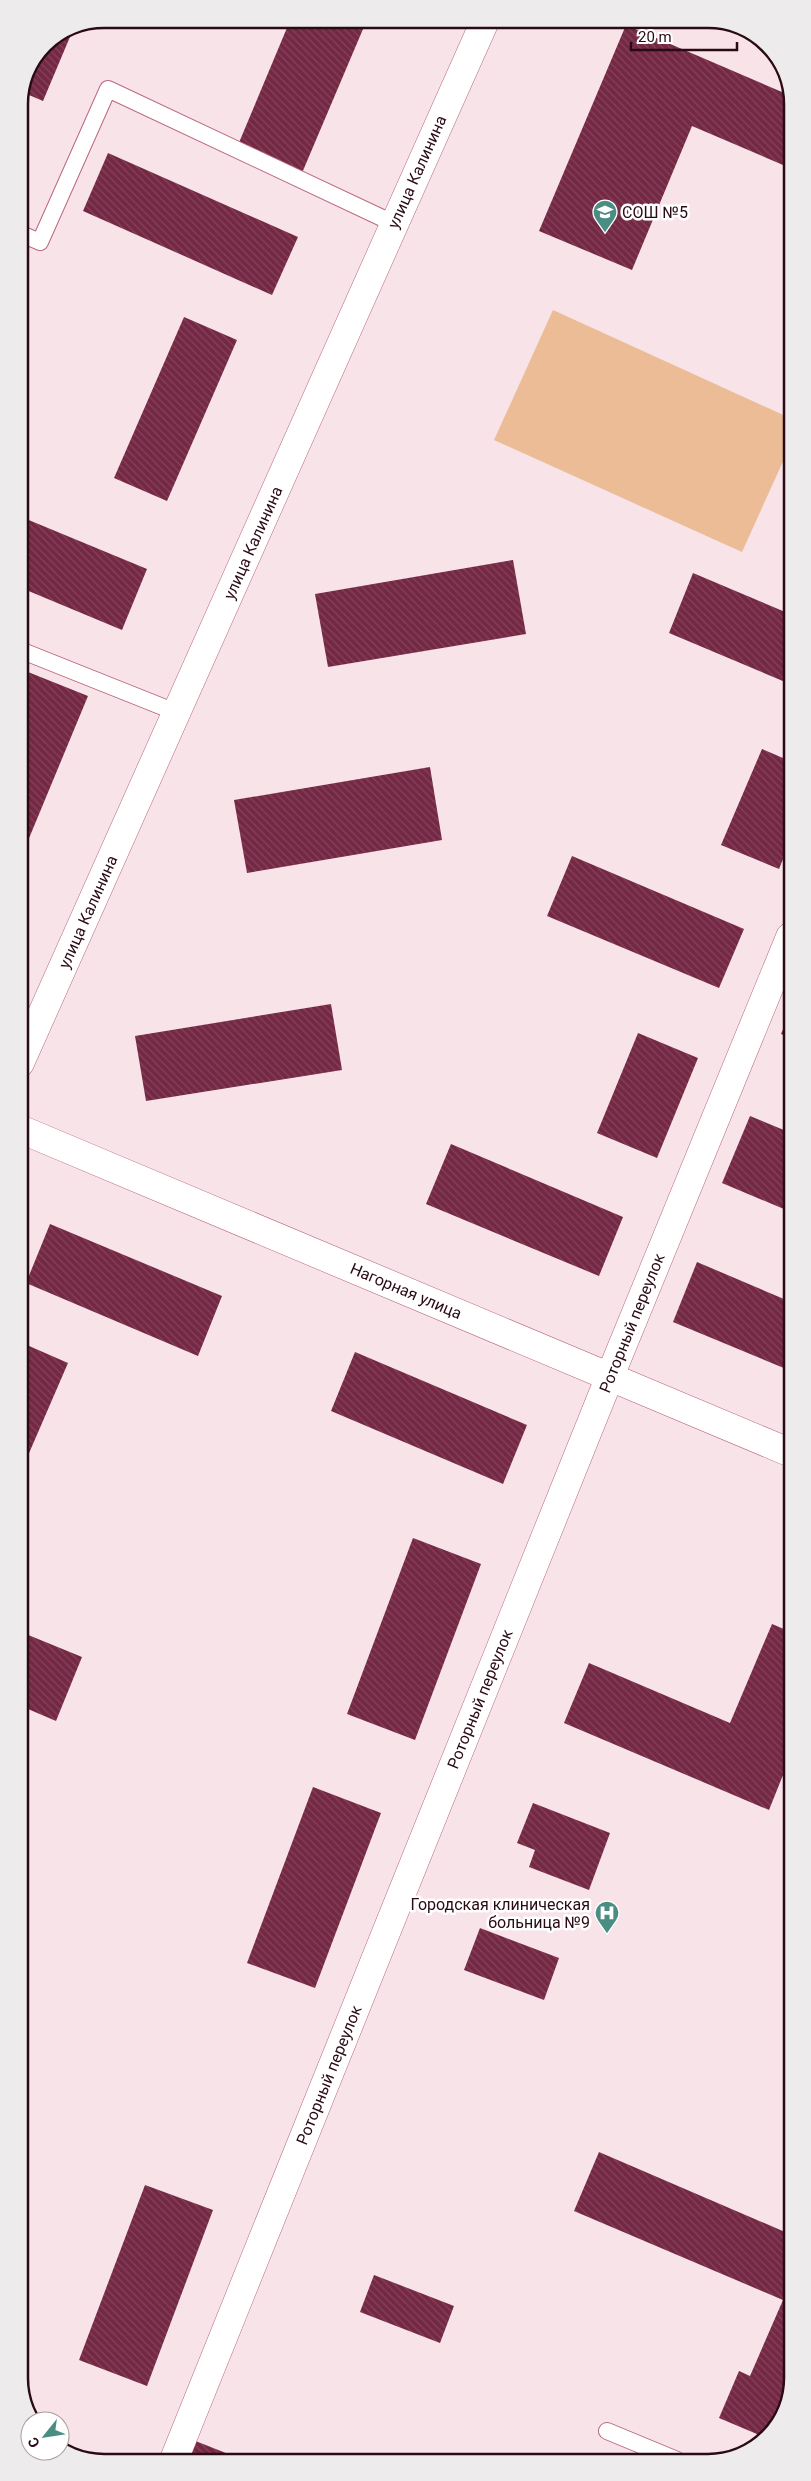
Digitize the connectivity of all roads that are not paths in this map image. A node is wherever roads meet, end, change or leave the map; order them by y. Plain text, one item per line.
1 (482, 28) edge
2 (395, 224) junction
3 (27, 236) edge
4 (27, 653) edge
5 (178, 713) junction
6 (784, 952) edge
7 (27, 1048) edge
8 (27, 1132) edge
9 (610, 1376) junction
10 (784, 1450) edge
11 (608, 2431) dead end
12 (177, 2453) edge
13 (663, 2454) edge

1 - 2 street, улица Калинина
2 - 3 lane
2 - 5 street, улица Калинина
4 - 5 lane
5 - 7 street, улица Калинина
6 - 9 street, Роторный переулок
8 - 9 street, Нагорная улица
9 - 10 street, Нагорная улица
9 - 12 street, Роторный переулок
11 - 13 lane

